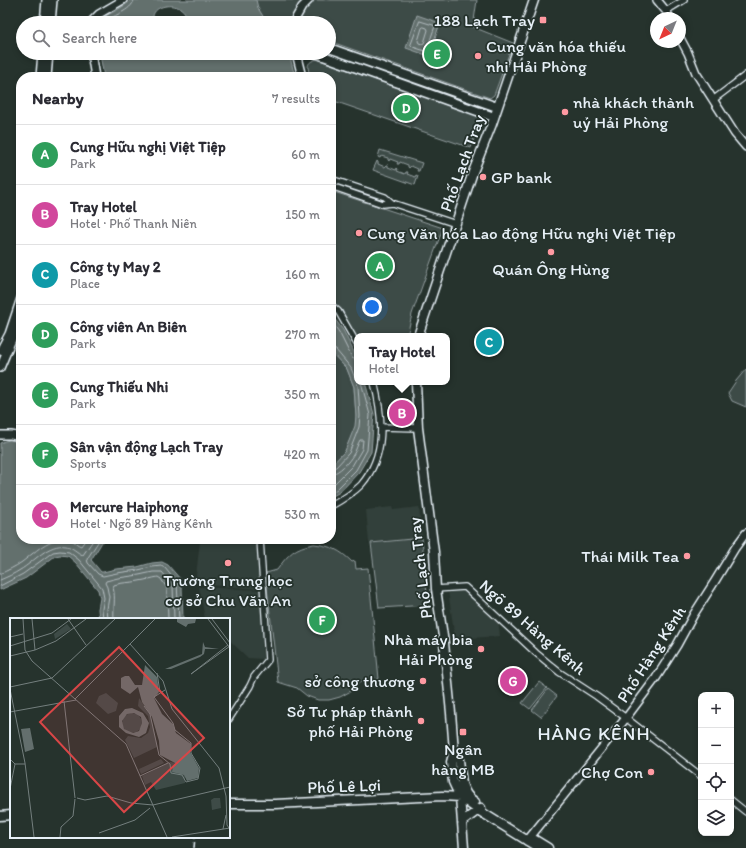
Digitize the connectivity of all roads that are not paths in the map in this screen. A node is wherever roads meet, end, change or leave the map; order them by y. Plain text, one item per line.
1 (46, 0) edge
2 (53, 0) edge
3 (123, 0) edge
4 (309, 0) edge
5 (534, 0) edge
6 (657, 0) edge
7 (684, 0) edge
8 (666, 11) joint
9 (45, 16) edge
10 (52, 16) edge
11 (97, 16) edge
12 (297, 16) edge
13 (685, 48) edge
14 (336, 51) edge
15 (41, 60) edge
16 (48, 60) edge
17 (92, 60) edge
18 (298, 60) edge
19 (334, 60) edge
20 (40, 72) edge
21 (47, 72) edge
22 (95, 72) edge
23 (301, 72) edge
24 (395, 72) junction
25 (746, 75) edge
26 (392, 81) junction
27 (713, 100) junction
28 (498, 107) junction
29 (494, 117) junction
30 (746, 148) edge
31 (336, 181) edge
32 (352, 186) junction
33 (336, 188) edge
34 (349, 192) junction
35 (392, 203) junction
36 (456, 224) junction
37 (336, 309) edge
38 (16, 313) edge
39 (16, 330) edge
40 (419, 333) edge
41 (354, 339) edge
42 (0, 351) edge
43 (0, 368) edge
44 (375, 385) edge
45 (416, 385) edge
46 (380, 427) junction
47 (418, 428) junction
48 (0, 435) edge
49 (16, 436) edge
50 (336, 503) edge
51 (746, 533) edge
52 (260, 544) edge
53 (436, 589) junction
54 (230, 717) edge
55 (626, 718) junction
56 (454, 751) junction
57 (698, 774) edge
58 (462, 784) junction
59 (460, 796) junction
60 (734, 802) edge
61 (230, 804) edge
62 (480, 809) junction
63 (746, 812) edge
64 (10, 815) edge
65 (0, 816) edge
66 (462, 822) junction
67 (529, 839) junction
68 (464, 848) edge
69 (539, 848) edge
70 (548, 848) edge

1 - 9 street
2 - 10 street
3 - 11 street
4 - 12 street
5 - 28 main road, Phố Lạch Tray
6 - 8 street
7 - 8 street
13 - 27 street
14 - 24 main road
15 - 20 street
16 - 21 street
17 - 22 street
18 - 23 street
19 - 26 main road
24 - 26 main road
24 - 28 main road
25 - 27 street
26 - 29 main road
27 - 30 street
28 - 29 main road, Phố Lạch Tray
29 - 36 main road, Phố Lạch Tray
31 - 32 street
32 - 34 street
32 - 35 street
33 - 34 street
34 - 35 street
35 - 36 street
36 - 40 main road, Phố Lạch Tray
37 - 41 street
38 - 42 street
39 - 43 street
44 - 46 street
45 - 47 main road, Phố Lạch Tray
46 - 47 street
46 - 50 street
47 - 53 main road, Phố Lạch Tray
48 - 49 street
51 - 55 street, Phố Hàng Kênh
52 - 54 street
53 - 55 street, Ngõ 89 Hàng Kênh
53 - 56 main road, Phố Lạch Tray
55 - 57 street, Ngõ 89 Hàng Kênh
55 - 67 street, Phố Hàng Kênh
56 - 58 main road, Phố Lạch Tray
56 - 59 main road, Phố Lạch Tray
58 - 59 main road, Phố Lạch Tray
58 - 62 main road
59 - 61 main road, Phố Lê Lợi
59 - 62 main road
59 - 66 main road
60 - 63 street
62 - 66 main road
62 - 67 main road
64 - 65 main road
66 - 68 main road
67 - 69 main road
67 - 70 main road

